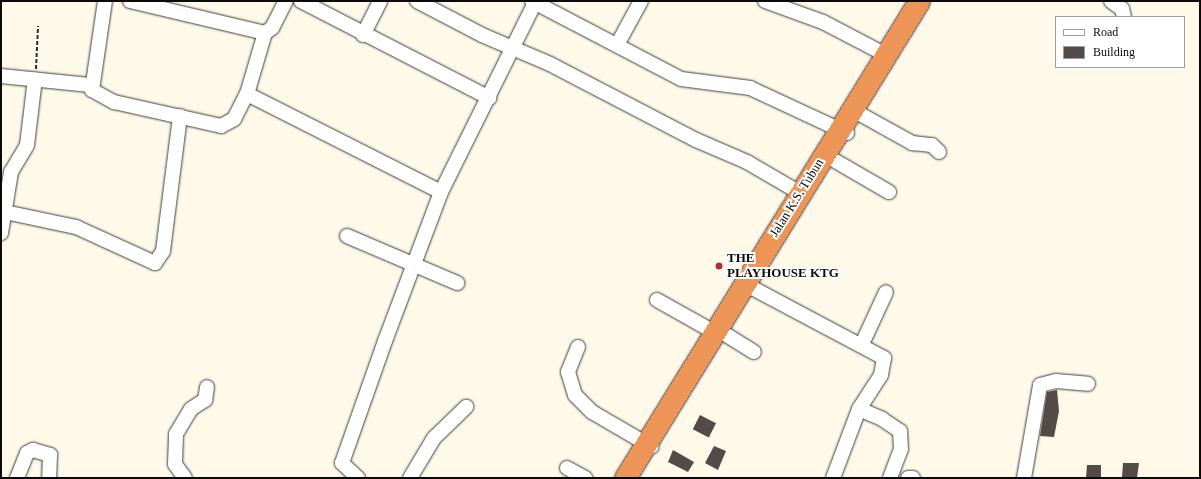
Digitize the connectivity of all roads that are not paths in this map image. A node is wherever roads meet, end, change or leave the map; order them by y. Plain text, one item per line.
1 (106, 1) edge
2 (130, 1) edge
3 (286, 1) edge
4 (301, 1) edge
5 (380, 1) edge
6 (417, 1) edge
7 (765, 1) edge
8 (919, 1) edge
9 (930, 1) edge
10 (1111, 1) edge
11 (533, 2) edge
12 (637, 8) edge
13 (1124, 16) edge
14 (265, 33) junction
15 (363, 35) junction
16 (617, 45) junction
17 (514, 49) junction
18 (886, 55) junction
19 (1, 76) edge
20 (35, 79) junction
21 (92, 90) junction
22 (247, 94) junction
23 (490, 98) junction
24 (856, 113) junction
25 (180, 116) junction
26 (939, 152) dead end
27 (832, 159) junction
28 (441, 192) junction
29 (889, 192) dead end
30 (800, 193) junction
31 (5, 212) junction
32 (1, 232) edge
33 (347, 236) dead end
34 (414, 264) junction
35 (456, 283) dead end
36 (748, 286) junction
37 (886, 292) dead end
38 (656, 300) dead end
39 (719, 333) junction
40 (862, 344) junction
41 (578, 347) dead end
42 (754, 352) dead end
43 (1088, 384) dead end
44 (207, 387) dead end
45 (466, 407) dead end
46 (859, 409) junction
47 (650, 446) junction
48 (567, 468) dead end
49 (17, 478) edge
50 (49, 478) edge
51 (186, 478) edge
52 (358, 478) edge
53 (410, 478) edge
54 (585, 478) edge
55 (625, 478) edge
56 (636, 478) edge
57 (833, 478) edge
58 (890, 478) edge
59 (908, 478) edge
60 (913, 478) edge
61 (1024, 478) edge

1 - 21 street
2 - 14 street
3 - 14 street
4 - 15 street
5 - 15 street
6 - 17 street
7 - 18 street
8 - 18 highway, Jalan K.S. Tubun
9 - 24 highway, Jalan K.S. Tubun
10 - 13 street
11 - 16 street
11 - 17 street
12 - 16 street
14 - 22 street
15 - 23 street
16 - 24 street
17 - 23 street
17 - 30 street
18 - 24 highway, Jalan K.S. Tubun
19 - 20 street
20 - 21 street
20 - 31 street
21 - 25 street
22 - 25 street
22 - 28 street
23 - 28 street
24 - 26 street
24 - 27 highway, Jalan K.S. Tubun
24 - 30 highway, Jalan K.S. Tubun
25 - 31 street
27 - 29 street
27 - 36 highway, Jalan K.S. Tubun
28 - 34 street
30 - 36 highway, Jalan K.S. Tubun
31 - 32 street
33 - 34 street
34 - 35 street
34 - 52 street
36 - 39 highway, Jalan K.S. Tubun
36 - 40 street
37 - 40 street
38 - 39 street
39 - 42 street
39 - 47 highway, Jalan K.S. Tubun
40 - 46 street
41 - 47 street
43 - 61 street
44 - 51 street
45 - 53 street
46 - 57 street
46 - 58 street
47 - 55 highway, Jalan K.S. Tubun
47 - 56 highway, Jalan K.S. Tubun
48 - 54 street
49 - 50 street
59 - 60 street

